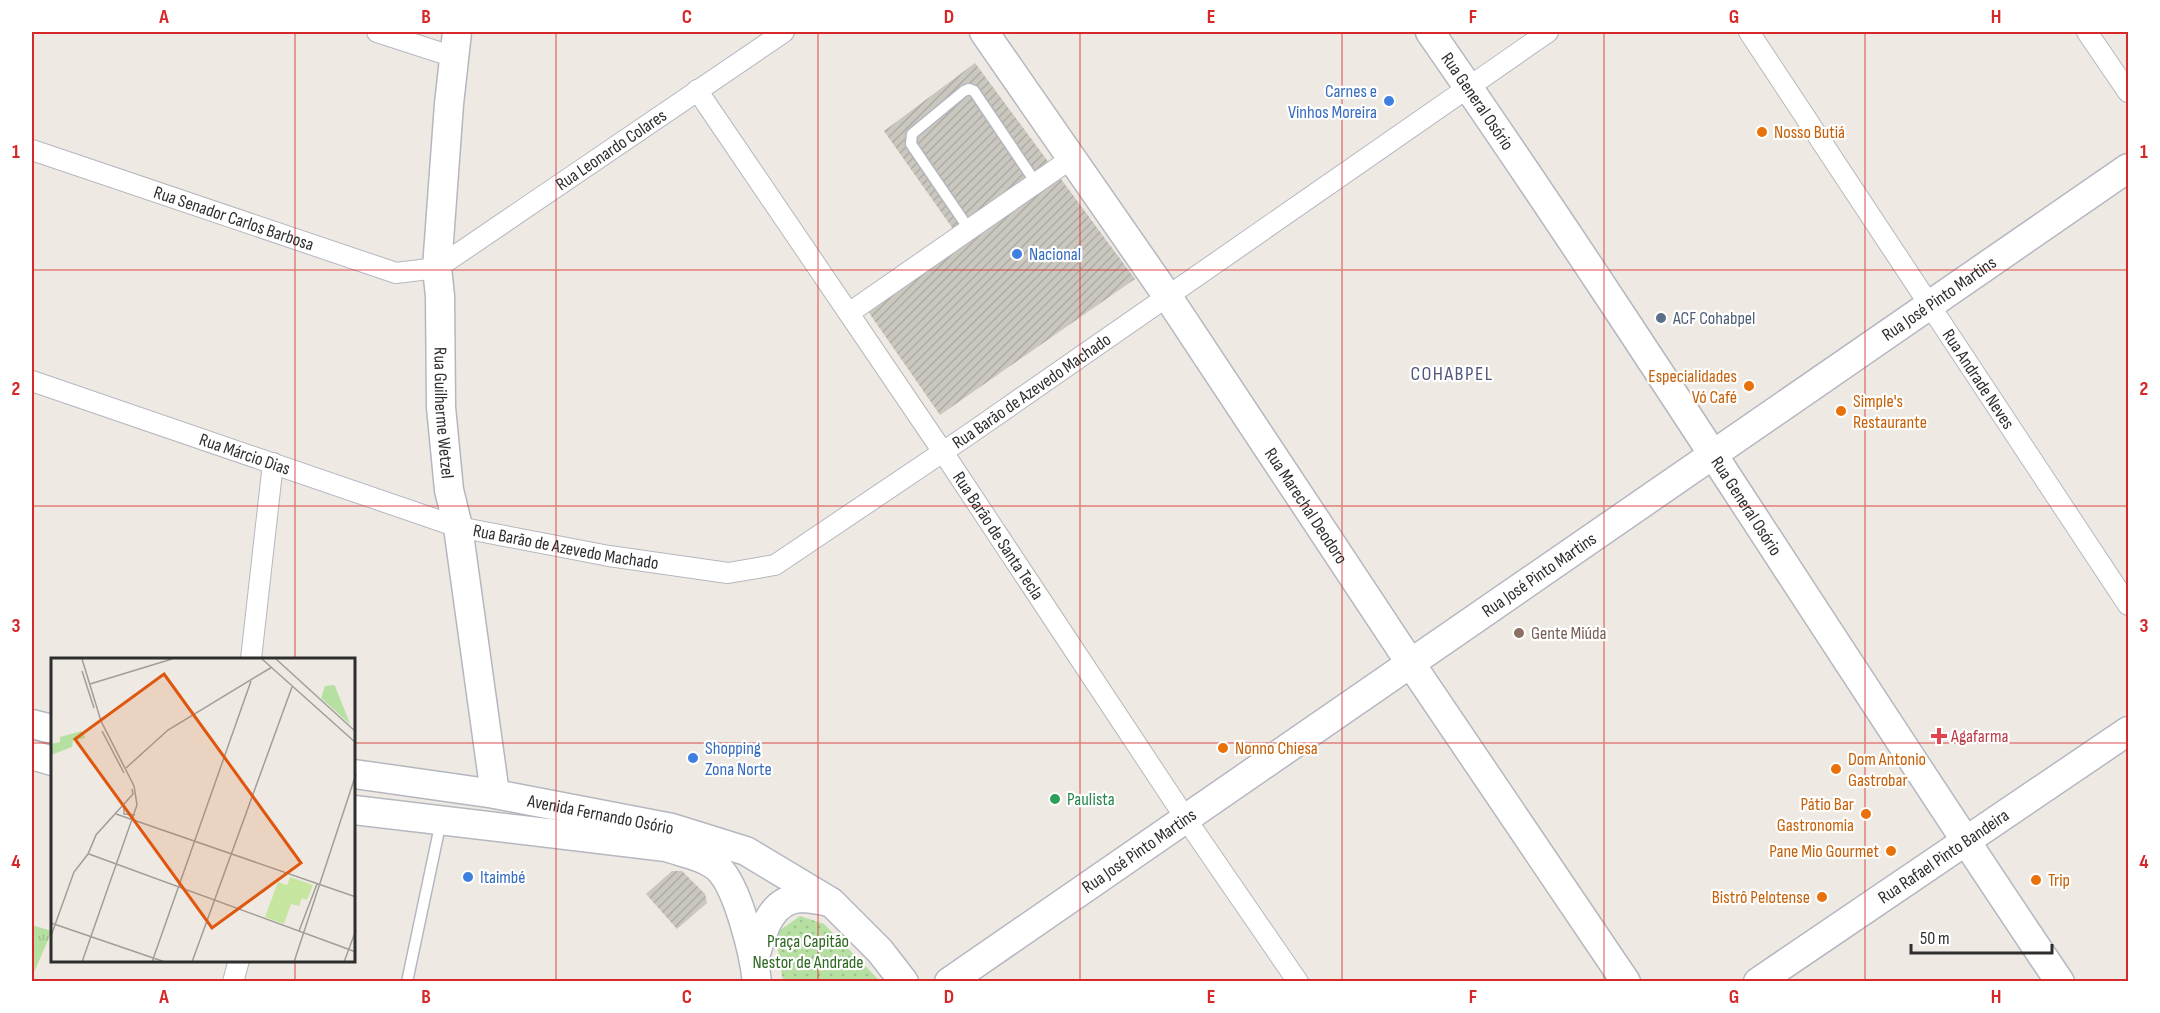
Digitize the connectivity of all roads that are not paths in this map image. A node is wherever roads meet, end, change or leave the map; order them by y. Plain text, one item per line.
1 (376, 32) edge
2 (784, 32) edge
3 (984, 32) edge
4 (1430, 32) edge
5 (1548, 32) edge
6 (1749, 32) edge
7 (2087, 32) edge
8 (456, 44) edge
9 (1469, 87) junction
10 (698, 90) junction
11 (2128, 92) edge
12 (32, 150) edge
13 (1072, 158) junction
14 (2128, 168) edge
15 (1036, 183) junction
16 (969, 229) junction
17 (437, 268) junction
18 (1168, 297) junction
19 (1930, 305) junction
20 (849, 313) junction
21 (32, 381) edge
22 (943, 452) junction
23 (1713, 455) junction
24 (273, 463) junction
25 (458, 527) junction
26 (2128, 604) edge
27 (251, 658) edge
28 (1411, 664) junction
29 (32, 724) edge
30 (51, 729) edge
31 (2128, 731) edge
32 (32, 755) edge
33 (51, 761) edge
34 (356, 774) edge
35 (495, 794) junction
36 (356, 810) edge
37 (1186, 819) junction
38 (441, 821) junction
39 (1965, 842) junction
40 (831, 902) junction
41 (238, 962) edge
42 (756, 969) edge
43 (902, 979) edge
44 (233, 981) edge
45 (407, 981) edge
46 (949, 981) edge
47 (1298, 981) edge
48 (1626, 981) edge
49 (1758, 981) edge
50 (2060, 981) edge

1 - 8 street
2 - 10 street, Rua Leonardo Colares
3 - 13 street, Rua Marechal Deodoro
4 - 9 street, Rua General Osório
5 - 9 street, Rua Barão de Azevedo Machado
6 - 19 street, Rua Andrade Neves
7 - 11 street
8 - 17 street, Rua Guilherme Wetzel
9 - 18 street, Rua Barão de Azevedo Machado
9 - 23 street, Rua General Osório
10 - 17 street, Rua Leonardo Colares
10 - 20 street, Rua Barão de Santa Tecla
12 - 17 street, Rua Senador Carlos Barbosa
13 - 15 street
13 - 18 street, Rua Marechal Deodoro
14 - 19 street, Rua José Pinto Martins
15 - 16 street
15 - 16 lane
16 - 20 street
17 - 25 street, Rua Guilherme Wetzel
18 - 22 street, Rua Barão de Azevedo Machado
18 - 28 street, Rua Marechal Deodoro
19 - 23 street, Rua José Pinto Martins
19 - 26 street, Rua Andrade Neves
20 - 22 street, Rua Barão de Santa Tecla
21 - 24 street, Rua Márcio Dias
22 - 25 street, Rua Barão de Azevedo Machado
22 - 37 street, Rua Barão de Santa Tecla
23 - 28 street, Rua José Pinto Martins
23 - 39 street, Rua General Osório
24 - 25 street, Rua Márcio Dias
24 - 27 street
25 - 35 street, Rua Guilherme Wetzel
28 - 37 street, Rua José Pinto Martins
28 - 48 street, Rua Marechal Deodoro
29 - 30 street
31 - 39 street, Rua Rafael Pinto Bandeira
32 - 33 street
34 - 35 street, Avenida Fernando Osório
35 - 40 street, Avenida Fernando Osório
36 - 38 street, Avenida Fernando Osório
37 - 46 street, Rua José Pinto Martins
37 - 47 street, Rua Barão de Santa Tecla
38 - 42 street, Avenida Fernando Osório
38 - 45 lane
39 - 49 street, Rua Rafael Pinto Bandeira
39 - 50 street, Rua General Osório
40 - 42 street
40 - 43 street, Avenida Fernando Osório
41 - 44 street

